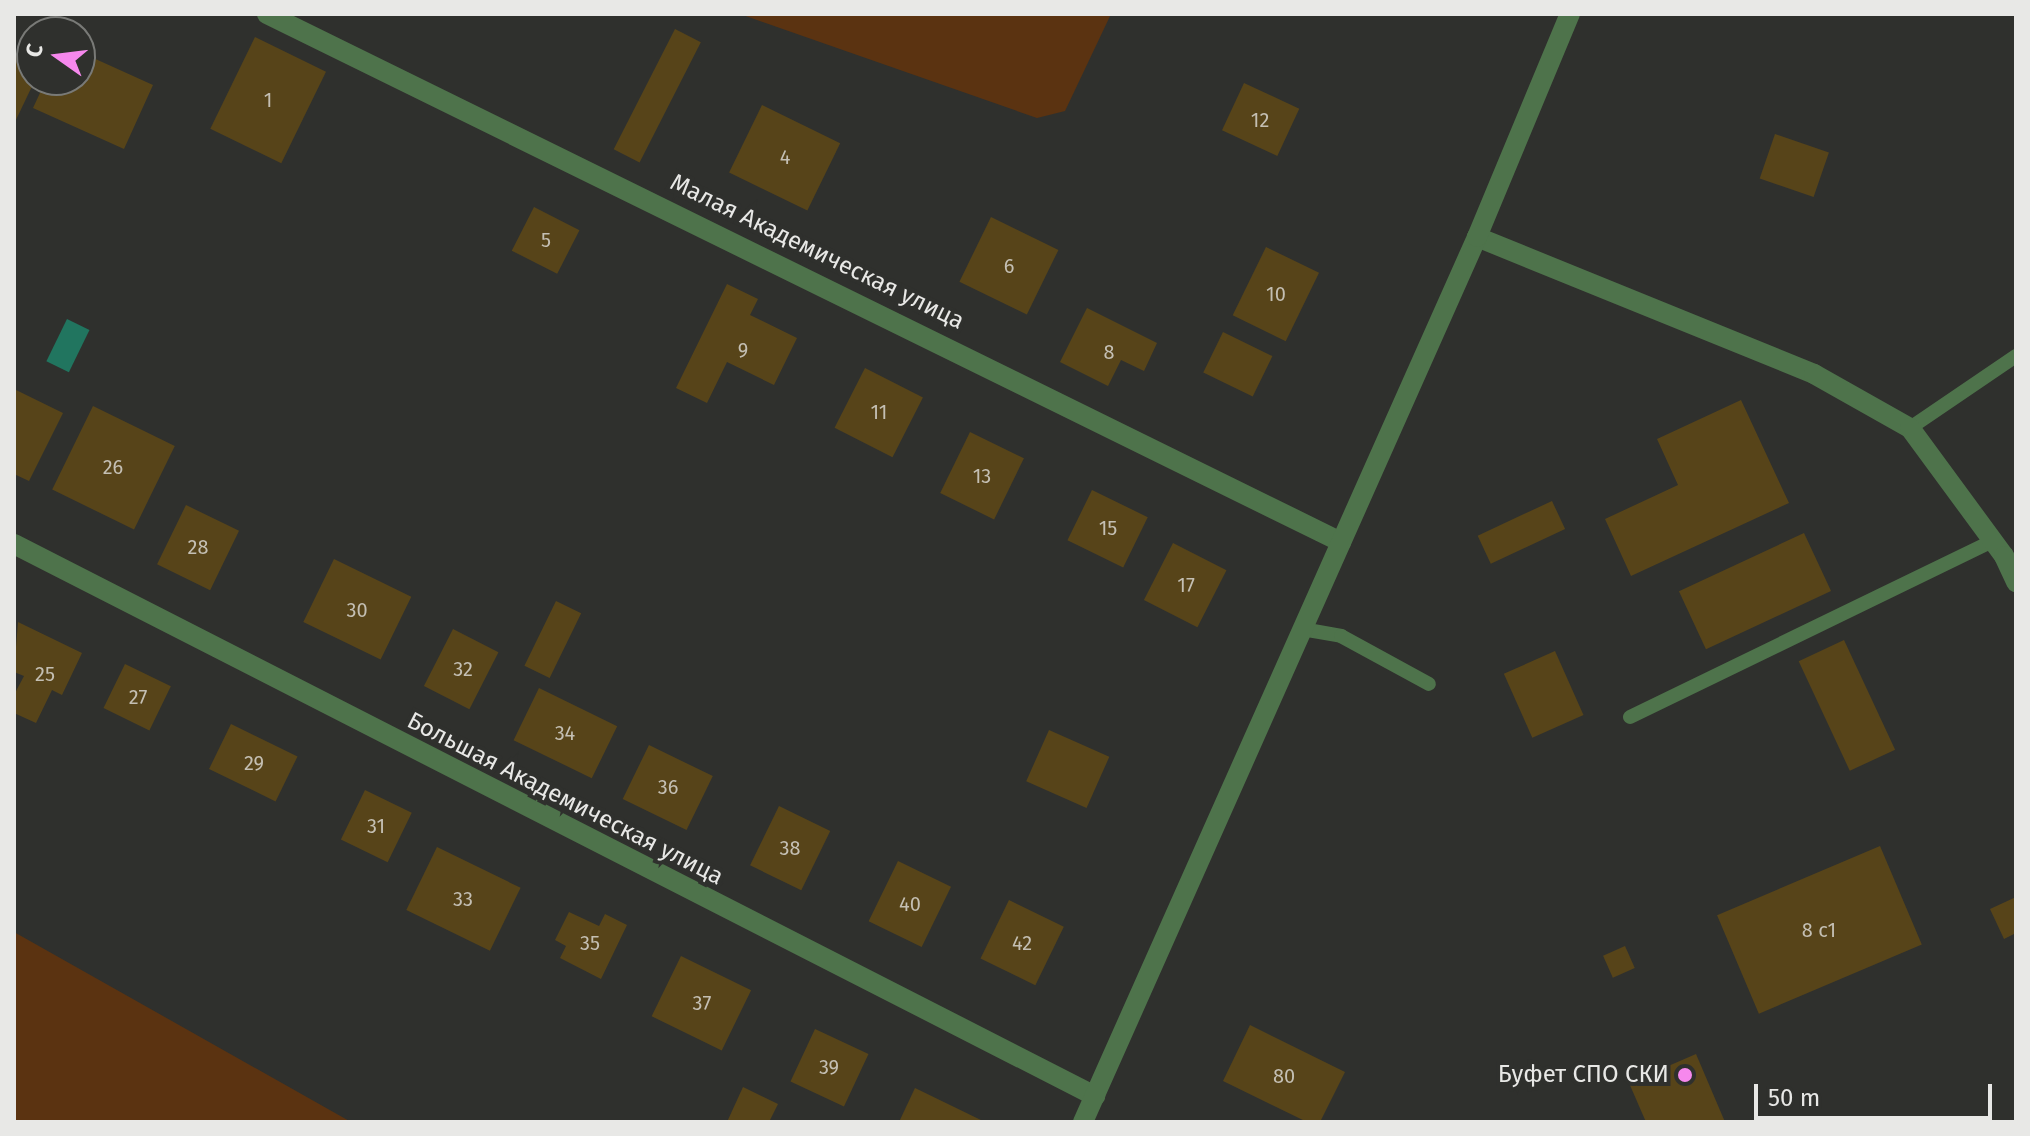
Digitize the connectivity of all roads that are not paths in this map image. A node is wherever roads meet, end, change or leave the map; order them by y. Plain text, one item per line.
1 (267, 14) edge
2 (1570, 14) edge
3 (1477, 237) junction
4 (2016, 356) edge
5 (1910, 428) junction
6 (1993, 541) junction
7 (1341, 542) junction
8 (14, 544) edge
9 (2016, 582) edge
10 (1302, 629) junction
11 (1429, 684) dead end
12 (1630, 717) dead end
13 (1095, 1096) junction
14 (1083, 1122) edge

1 - 7 street, Малая Академическая улица
2 - 3 street
3 - 5 street
3 - 7 street
4 - 5 lane
5 - 6 street
6 - 9 street
6 - 12 lane
7 - 10 street
8 - 13 street, Большая Академическая улица
10 - 11 lane
10 - 13 street
13 - 14 street

